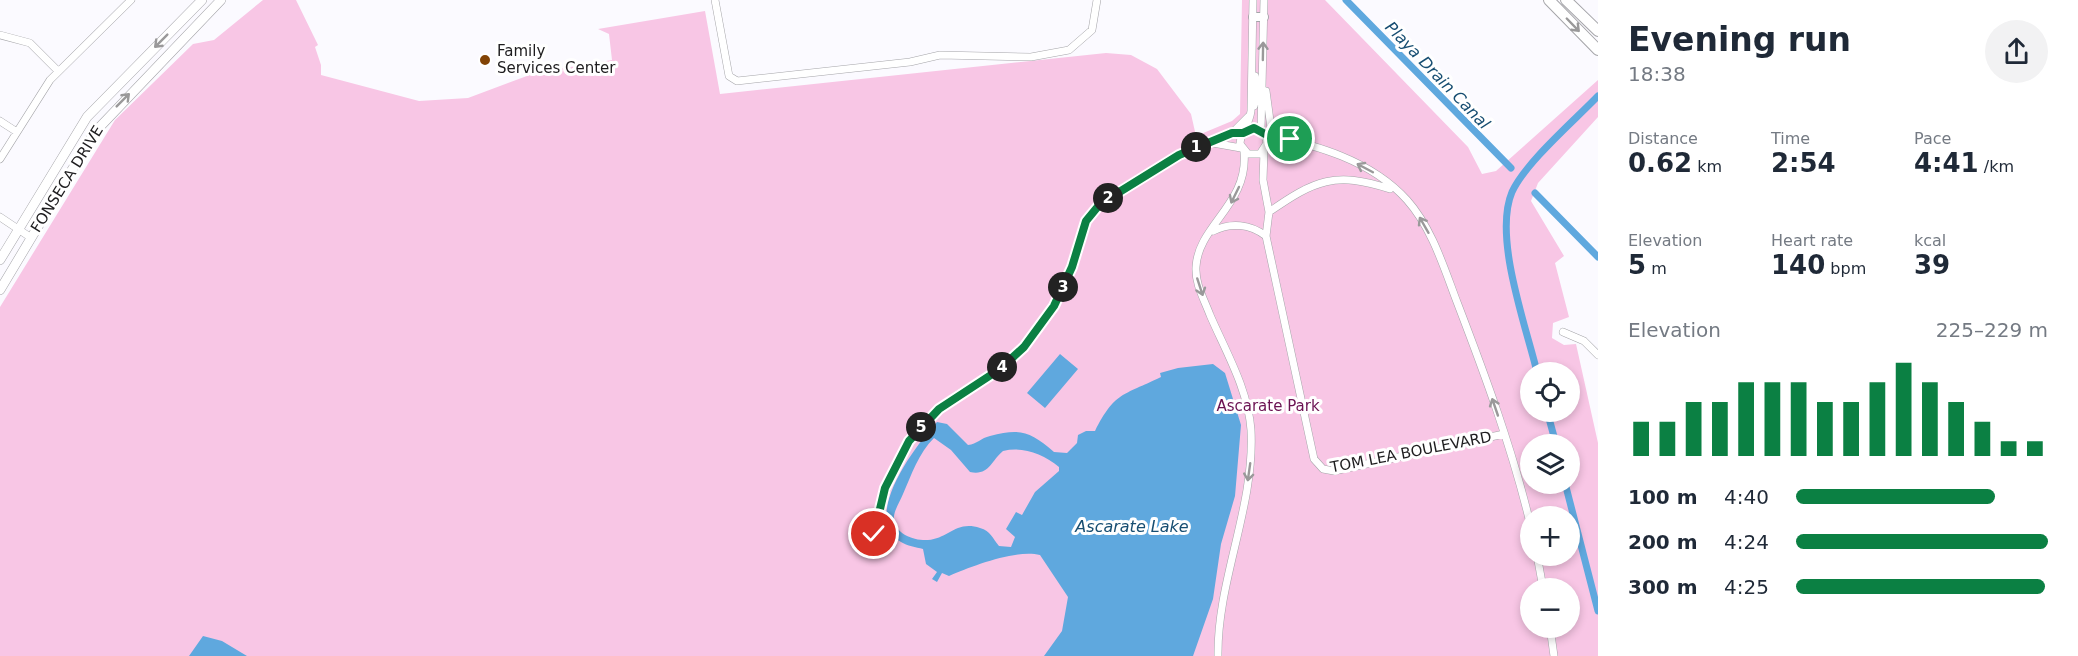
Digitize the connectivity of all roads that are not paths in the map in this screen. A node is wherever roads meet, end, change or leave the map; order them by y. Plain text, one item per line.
1 (131, 0) edge
2 (202, 0) edge
3 (221, 0) edge
4 (715, 0) edge
5 (1097, 0) edge
6 (1253, 0) edge
7 (1264, 0) edge
8 (1549, 0) edge
9 (1566, 0) edge
10 (122, 3) edge
11 (1253, 17) junction
12 (1264, 17) junction
13 (1598, 31) edge
14 (0, 35) edge
15 (1598, 50) edge
16 (58, 71) junction
17 (1264, 86) junction
18 (1251, 111) junction
19 (0, 121) edge
20 (1245, 131) junction
21 (17, 132) junction
22 (1263, 132) junction
23 (1232, 133) junction
24 (1290, 139) junction
25 (1210, 143) junction
26 (1243, 150) junction
27 (1264, 151) junction
28 (0, 159) edge
29 (1396, 190) junction
30 (1269, 212) junction
31 (0, 217) edge
32 (18, 228) junction
33 (1210, 232) junction
34 (1266, 236) junction
35 (30, 237) junction
36 (0, 260) edge
37 (0, 290) edge
38 (1563, 332) dead end
39 (1598, 355) edge
40 (1504, 434) junction
41 (1525, 506) edge
42 (870, 553) dead end
43 (1552, 638) edge
44 (1218, 656) edge
45 (1554, 656) edge

1 - 10 street
2 -> 32 main road, FONSECA DRIVE
35 -> 3 main road, FONSECA DRIVE
4 - 5 street
6 - 11 street
7 - 12 street
8 -> 15 main road
9 - 13 main road
10 - 16 street
11 - 12 street
11 - 18 street
17 -> 12 street
14 - 16 street
16 - 21 street
17 - 22 street
17 - 24 street
18 - 20 street
18 - 23 street
19 - 21 street
20 - 22 street
20 - 23 street
20 - 26 street
21 - 28 street
22 - 24 street
22 - 27 street
23 - 25 street
29 -> 24 street
25 - 26 street
25 - 42 street
26 - 27 street
26 -> 33 street
27 - 30 street, TOM LEA BOULEVARD
29 - 30 street
40 -> 29 street
30 - 34 street, TOM LEA BOULEVARD
31 - 32 street
32 - 35 street
32 - 36 main road, FONSECA DRIVE
33 - 34 street
33 -> 44 street
34 - 40 street, TOM LEA BOULEVARD
35 - 37 main road, FONSECA DRIVE
38 - 39 street
40 - 41 street
43 - 45 street

